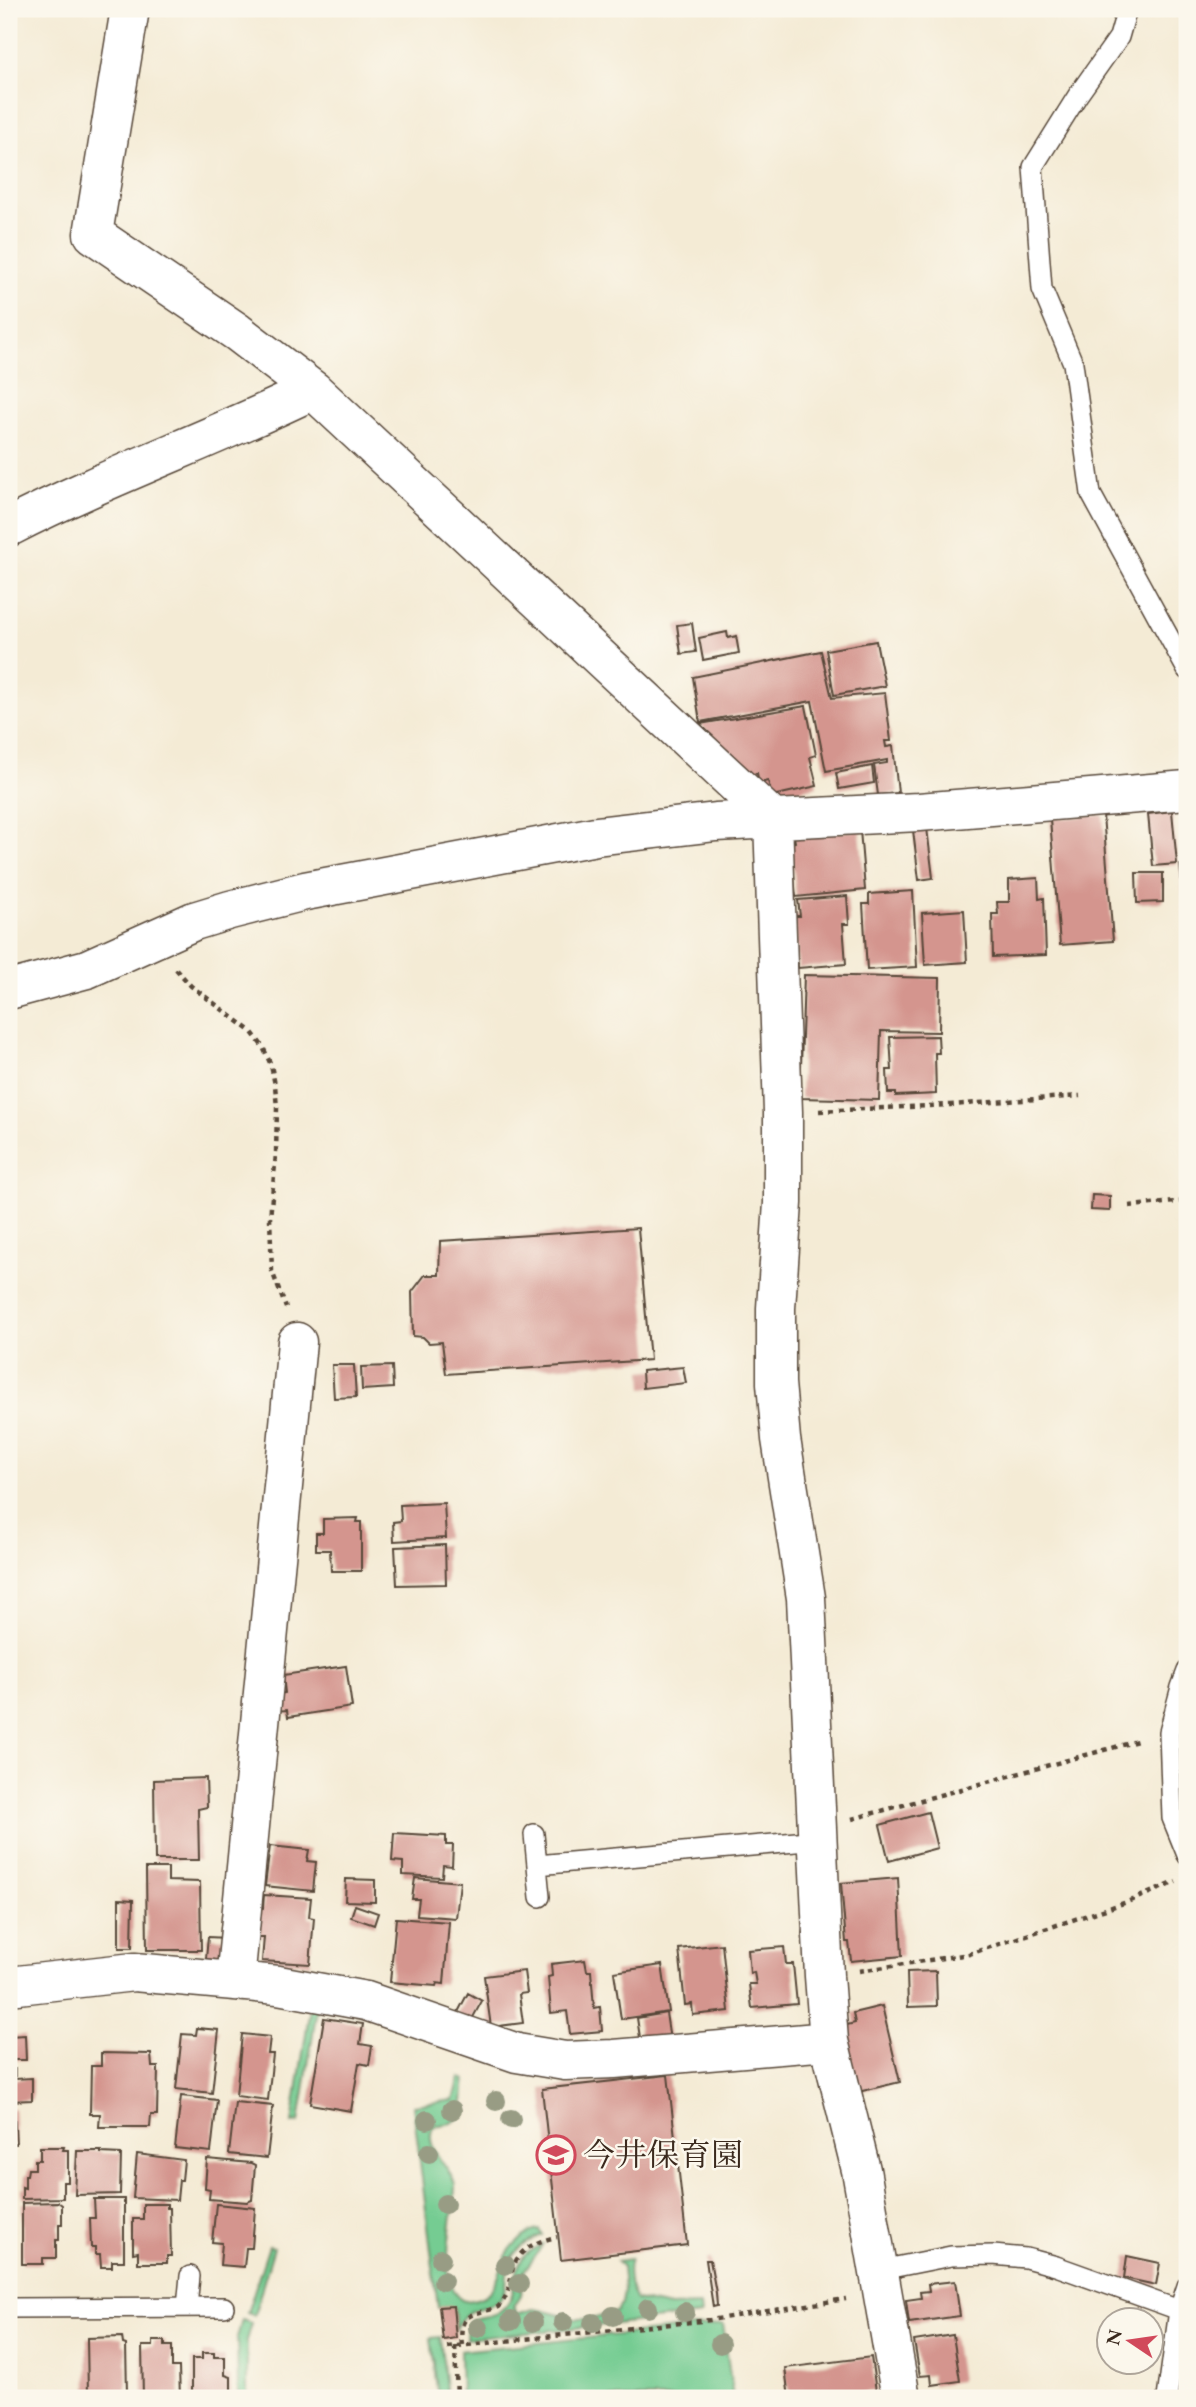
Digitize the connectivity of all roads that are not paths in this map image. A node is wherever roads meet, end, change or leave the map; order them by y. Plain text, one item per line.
1 (130, 9) edge
2 (1127, 9) edge
3 (313, 390) junction
4 (9, 527) edge
5 (1187, 670) edge
6 (1187, 790) edge
7 (773, 819) junction
8 (9, 990) edge
9 (297, 1342) road end
10 (1187, 1671) edge
11 (534, 1834) dead end
12 (818, 1835) junction
13 (1187, 1855) edge
14 (537, 1865) junction
15 (540, 1897) dead end
16 (235, 1981) junction
17 (9, 1986) edge
18 (829, 2041) junction
19 (190, 2276) dead end
20 (881, 2285) junction
21 (1187, 2286) edge
22 (187, 2307) junction
23 (224, 2307) dead end
24 (9, 2308) edge
25 (1179, 2310) junction
26 (901, 2398) edge
27 (1167, 2398) edge

1 - 3 street
2 - 5 lane
3 - 4 street
3 - 7 street
6 - 7 street
7 - 8 street
7 - 12 street
9 - 16 street
10 - 13 lane
11 - 14 lane
12 - 14 lane
12 - 18 street
14 - 15 lane
16 - 17 street
16 - 18 street
18 - 20 street
19 - 22 lane
20 - 25 lane
20 - 26 street
21 - 25 lane
22 - 23 lane
22 - 24 lane
25 - 27 lane

